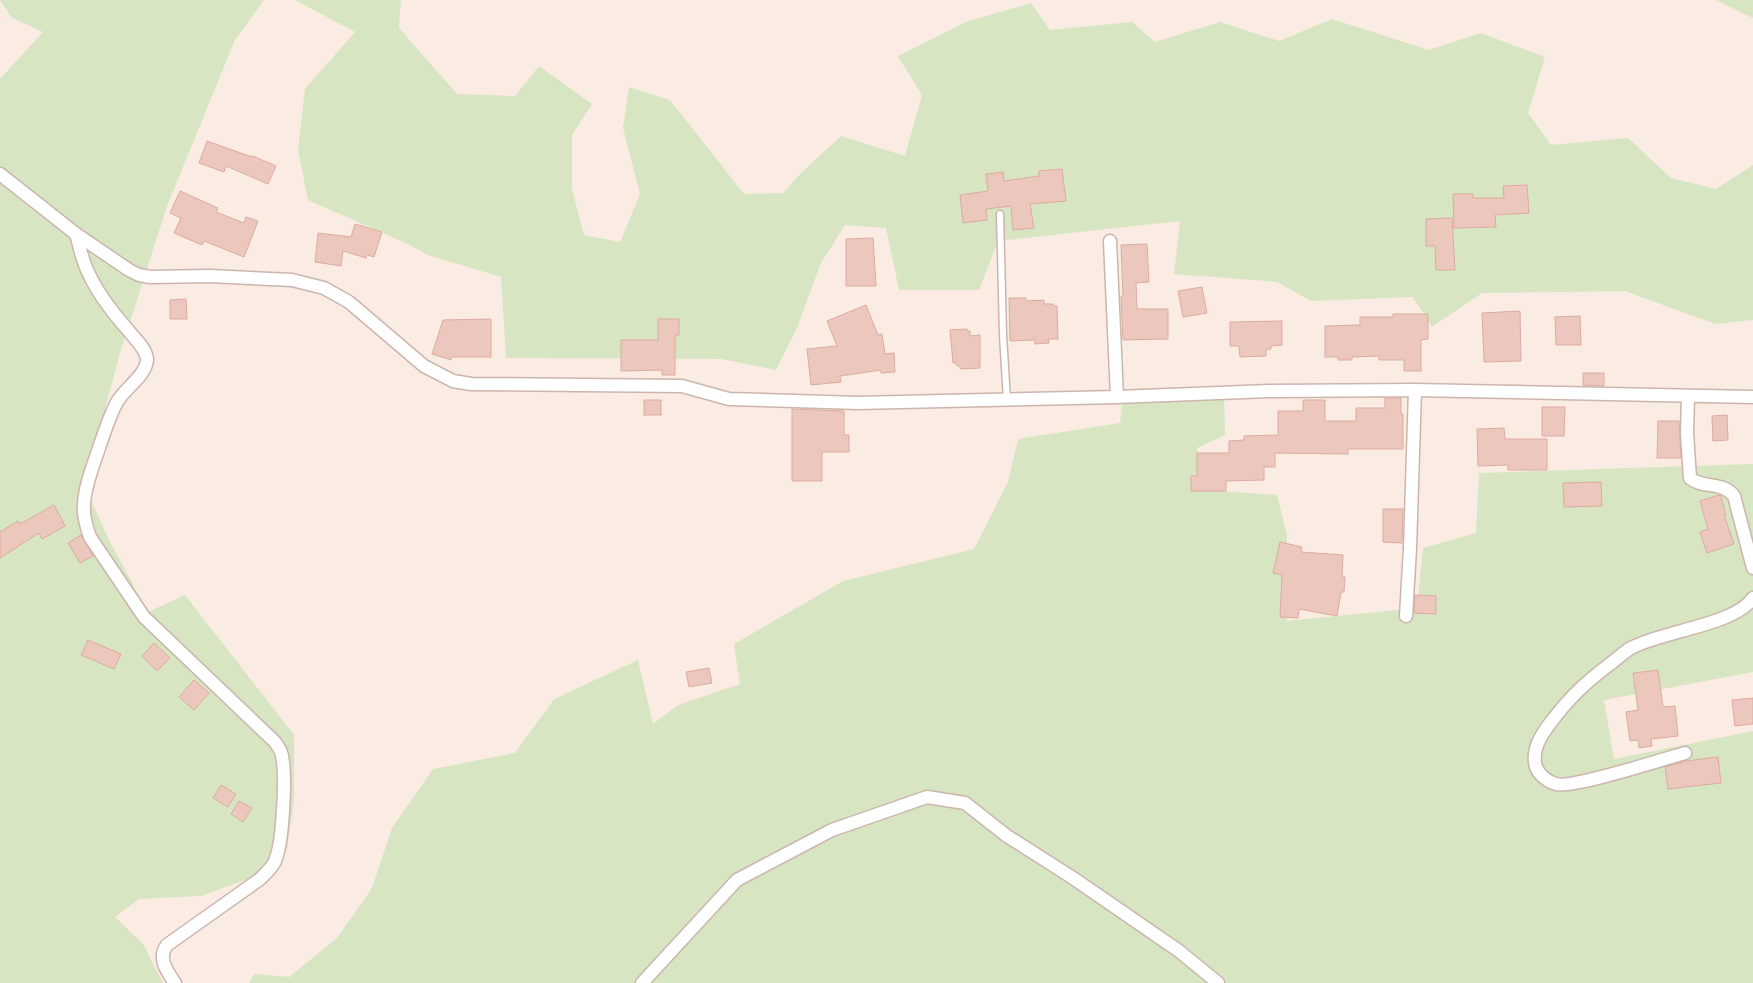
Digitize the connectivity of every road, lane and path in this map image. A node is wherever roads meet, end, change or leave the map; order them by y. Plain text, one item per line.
1 (0, 174) edge
2 (1000, 214) dead end
3 (76, 234) junction
4 (1110, 241) dead end
5 (1415, 390) junction
6 (1688, 396) junction
7 (1117, 397) junction
8 (1753, 397) edge
9 (1007, 400) junction
10 (1753, 568) edge
11 (1753, 598) edge
12 (1406, 616) dead end
13 (1685, 753) dead end
14 (175, 983) edge
15 (642, 983) edge
16 (1218, 983) edge

1 - 3 street
2 - 9 lane
3 - 9 street
3 - 14 street
4 - 7 street
5 - 6 street
5 - 7 street
5 - 12 street
6 - 8 street
6 - 10 street
7 - 9 street
11 - 13 street
15 - 16 street

